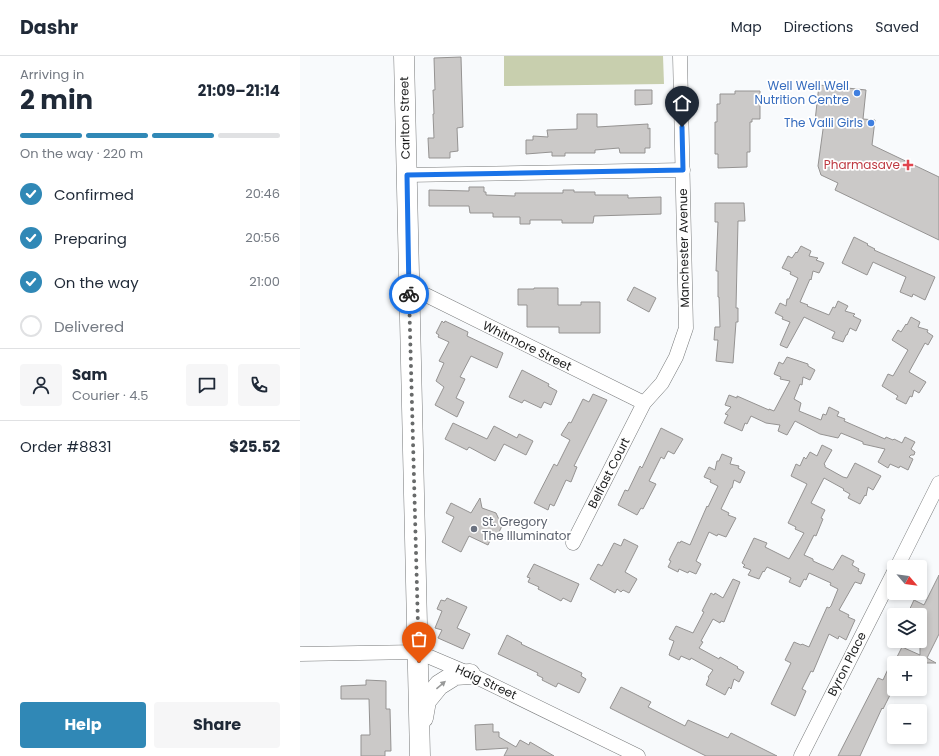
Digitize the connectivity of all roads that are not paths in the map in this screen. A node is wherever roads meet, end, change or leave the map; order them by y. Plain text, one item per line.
1 (404, 56) edge
2 (680, 56) edge
3 (683, 170) junction
4 (407, 175) junction
5 (409, 295) junction
6 (644, 403) junction
7 (939, 484) edge
8 (573, 543) dead end
9 (901, 560) edge
10 (887, 586) edge
11 (418, 652) junction
12 (300, 654) edge
13 (470, 674) junction
14 (419, 731) junction
15 (420, 756) edge
16 (638, 756) edge
17 (801, 756) edge

1 - 4 main road, Carlton Street
2 - 3 street, Manchester Avenue
3 - 4 street
3 - 6 street, Manchester Avenue
4 - 5 main road, Carlton Street
5 - 6 street, Whitmore Street
5 - 11 main road, Carlton Street
6 - 8 street, Belfast Court
7 - 9 street
10 - 17 street, Byron Place
11 - 12 street, Haig Street
11 - 13 street, Haig Street
11 - 14 main road, Carlton Street
14 -> 13 main road
13 - 16 street, Haig Street
14 - 15 main road, Carlton Street

